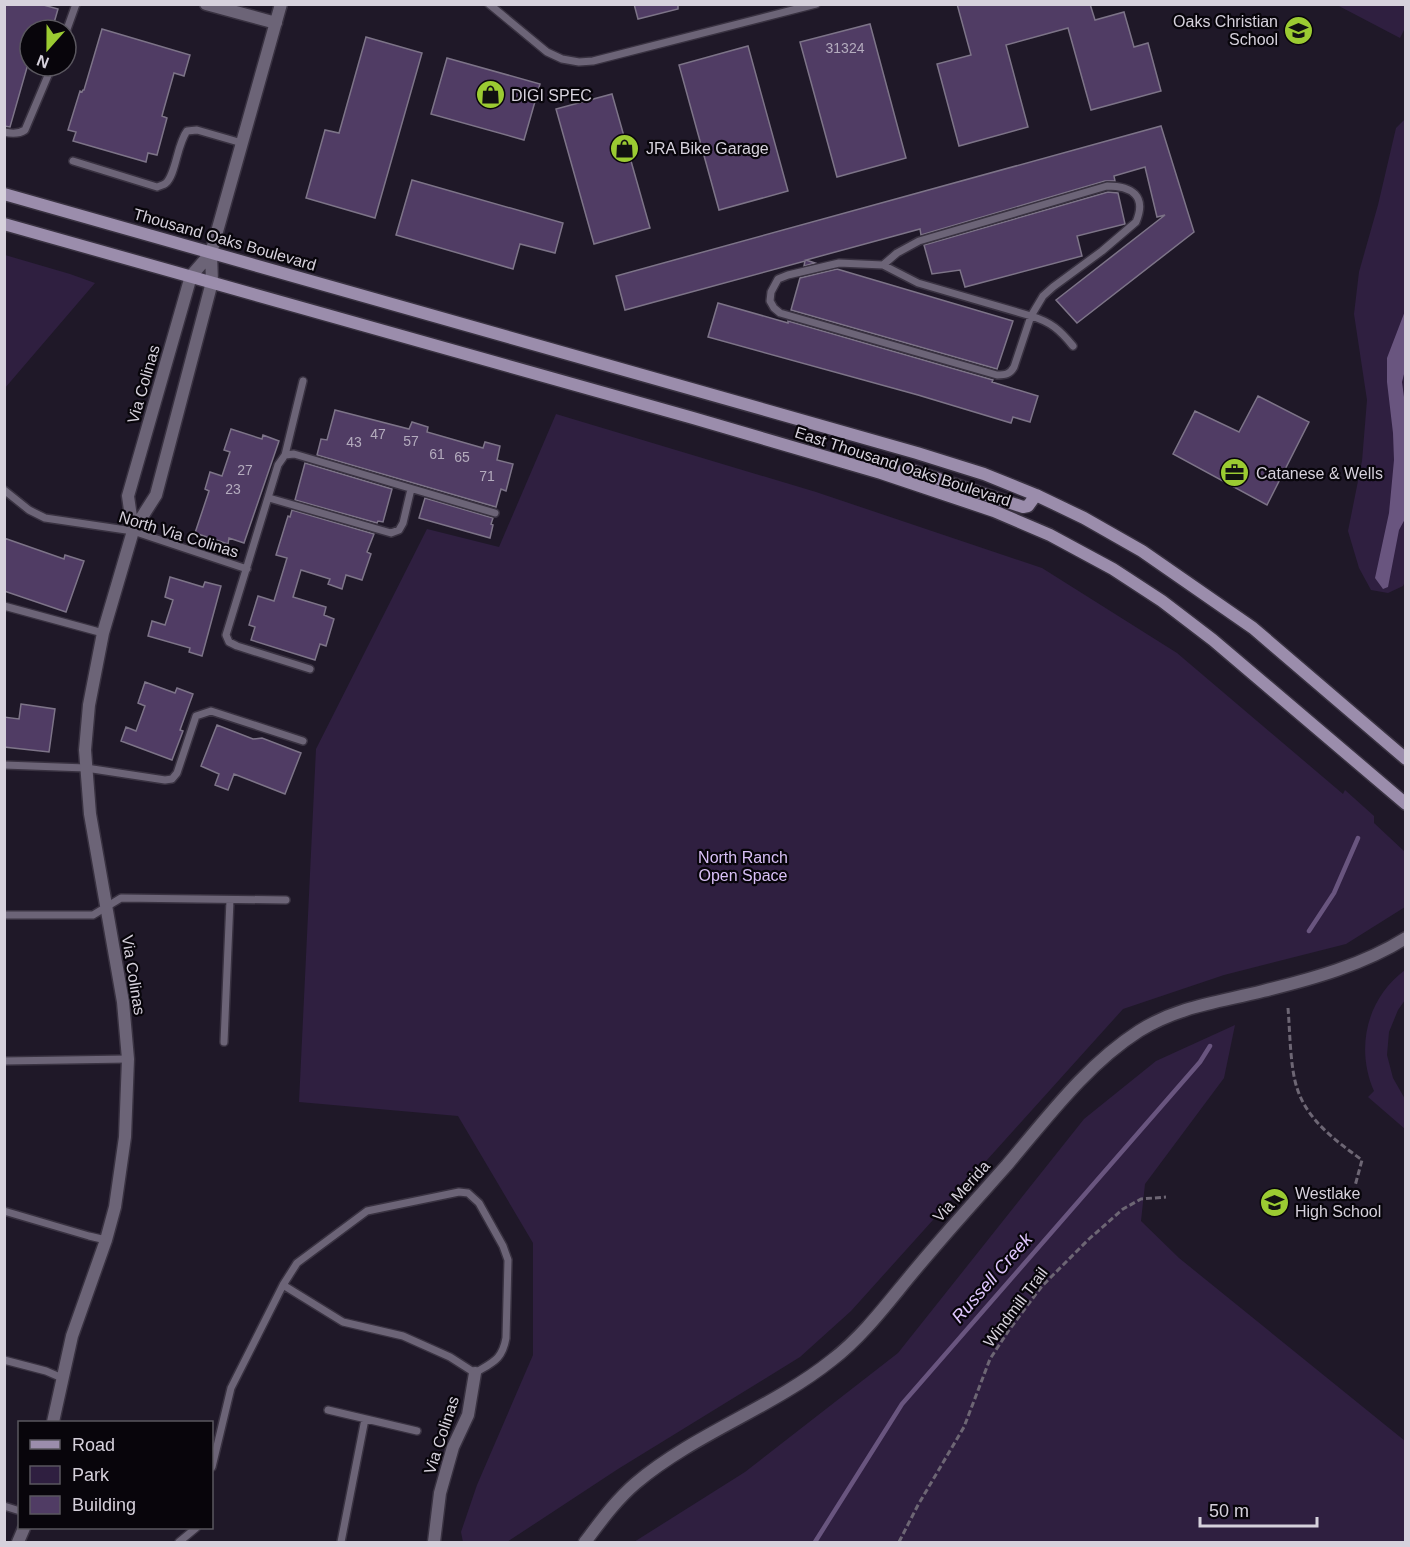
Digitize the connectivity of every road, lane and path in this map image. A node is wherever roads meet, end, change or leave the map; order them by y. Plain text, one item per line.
1 (206, 4) edge
2 (281, 4) edge
3 (489, 4) edge
4 (816, 4) edge
5 (276, 23) junction
6 (47, 78) edge
7 (4, 132) edge
8 (242, 143) junction
9 (73, 161) dead end
10 (4, 194) edge
11 (4, 224) edge
12 (211, 253) junction
13 (883, 265) junction
14 (191, 276) junction
15 (212, 282) junction
16 (436, 316) joint
17 (1031, 316) junction
18 (1073, 346) dead end
19 (303, 381) dead end
20 (285, 455) junction
21 (881, 474) junction
22 (411, 489) junction
23 (4, 490) edge
24 (1036, 495) junction
25 (268, 498) junction
26 (495, 513) dead end
27 (133, 531) junction
28 (247, 569) junction
29 (4, 606) edge
30 (103, 633) junction
31 (310, 669) dead end
32 (303, 741) dead end
33 (1406, 759) edge
34 (4, 765) edge
35 (86, 768) junction
36 (1406, 804) edge
37 (230, 900) junction
38 (286, 900) dead end
39 (105, 906) junction
40 (4, 915) edge
41 (1406, 938) edge
42 (1288, 1008) dead end
43 (224, 1042) dead end
44 (128, 1059) junction
45 (4, 1061) edge
46 (1355, 1186) dead end
47 (1166, 1197) dead end
48 (4, 1211) edge
49 (106, 1240) junction
50 (283, 1285) junction
51 (4, 1360) edge
52 (476, 1373) junction
53 (62, 1378) junction
54 (328, 1410) dead end
55 (365, 1419) junction
56 (53, 1421) edge
57 (417, 1431) dead end
58 (213, 1463) edge
59 (194, 1529) edge
60 (179, 1542) edge
61 (341, 1542) edge
62 (434, 1542) edge
63 (585, 1542) edge
64 (899, 1542) edge

1 - 5 street
2 - 5 street, Via Colinas
3 - 4 lane
5 - 8 street, Via Colinas
6 - 7 lane
8 - 9 lane
8 - 12 street, Via Colinas
10 - 12 main road, Thousand Oaks Boulevard
11 - 14 main road
12 - 14 street, Via Colinas
12 - 15 street, Via Colinas
12 - 16 main road, Thousand Oaks Boulevard
13 - 17 lane
13 - 17 lane
13 - 17 lane
14 - 15 main road
14 - 27 street, Via Colinas
15 - 21 main road, East Thousand Oaks Boulevard
15 - 27 street, Via Colinas
16 - 24 main road, East Thousand Oaks Boulevard
17 - 18 lane
19 - 20 lane, North Via Colinas
20 - 22 lane
20 - 25 lane, North Via Colinas
21 - 24 main road
21 - 36 main road, East Thousand Oaks Boulevard
22 - 25 lane
22 - 26 lane
23 - 27 lane, North Via Colinas
24 - 33 main road, East Thousand Oaks Boulevard
25 - 28 lane, North Via Colinas
27 - 28 lane, North Via Colinas
27 - 30 street, Via Colinas
28 - 31 lane, North Via Colinas
29 - 30 lane
30 - 35 street, Via Colinas
32 - 35 lane
34 - 35 lane
35 - 39 street, Via Colinas
37 - 38 lane
37 - 39 lane
37 - 43 lane
39 - 40 lane
39 - 44 street, Via Colinas
41 - 63 street, Via Merida
42 - 46 path
44 - 45 lane
44 - 49 street, Via Colinas
47 - 64 path, Windmill Trail
48 - 49 lane
49 - 53 street, Via Colinas
50 - 52 lane
50 - 52 lane
50 - 58 lane
51 - 53 lane
52 - 62 street, Via Colinas
53 - 56 street, Via Colinas
54 - 55 lane
55 - 57 lane
55 - 61 lane
59 - 60 lane

